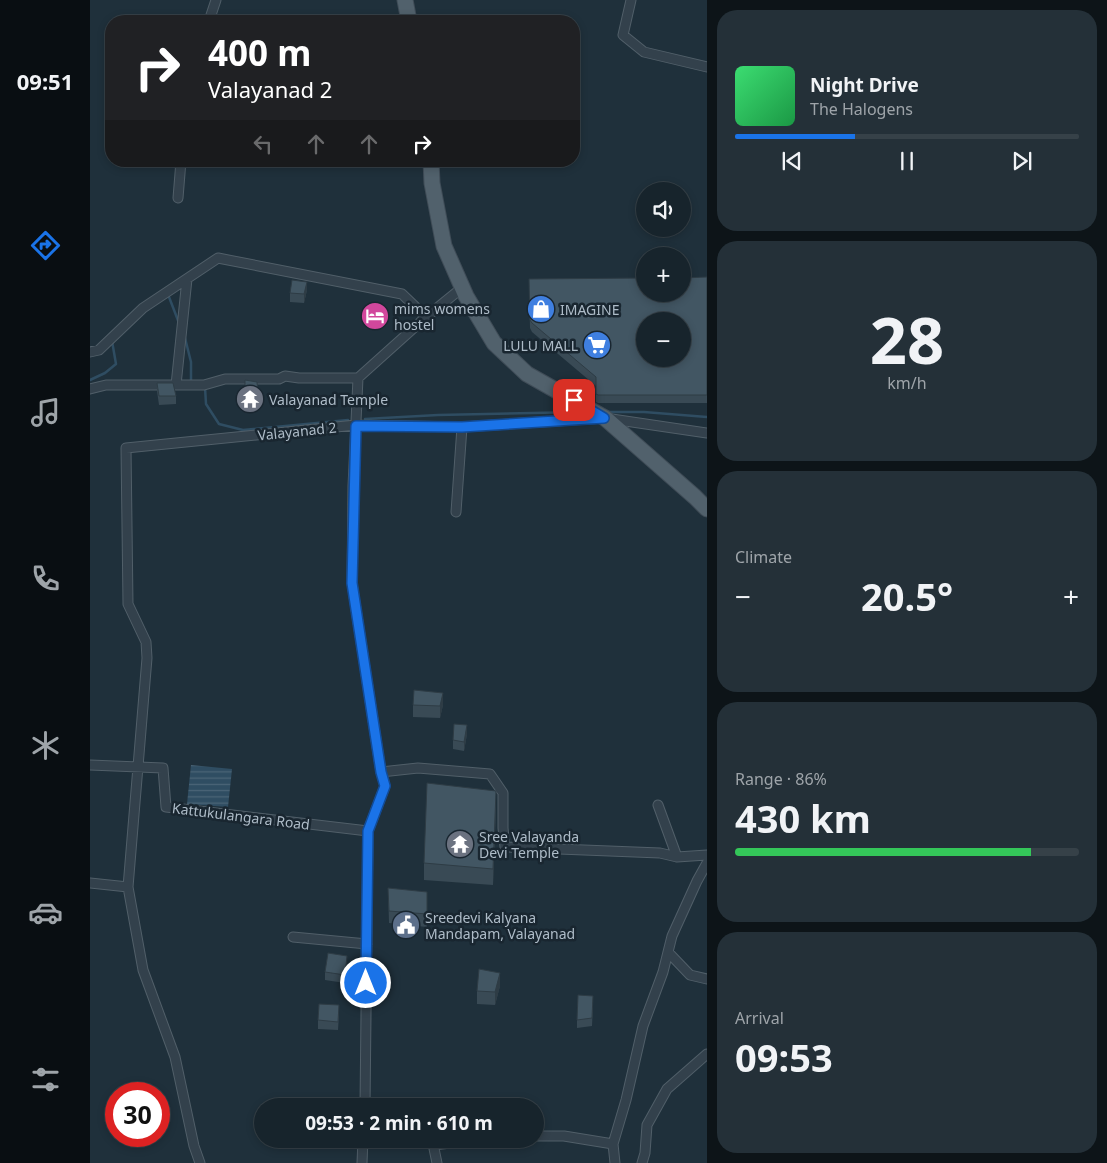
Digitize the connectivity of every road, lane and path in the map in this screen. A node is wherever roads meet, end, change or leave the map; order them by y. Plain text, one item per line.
1 (216, 0) edge
2 (405, 0) edge
3 (631, 0) edge
4 (211, 15) edge
5 (408, 15) edge
6 (707, 67) edge
7 (181, 167) edge
8 (431, 167) edge
9 (178, 198) dead end
10 (187, 279) junction
11 (463, 287) junction
12 (426, 317) junction
13 (90, 352) edge
14 (358, 378) junction
15 (176, 385) junction
16 (90, 389) edge
17 (604, 418) junction
18 (356, 426) junction
19 (462, 427) junction
20 (707, 433) edge
21 (707, 510) edge
22 (456, 512) dead end
23 (90, 766) edge
24 (138, 768) junction
25 (381, 772) junction
26 (658, 805) dead end
27 (368, 831) junction
28 (707, 855) edge
29 (677, 857) junction
30 (707, 863) edge
31 (90, 882) edge
32 (128, 887) junction
33 (293, 937) dead end
34 (367, 944) junction
35 (668, 952) junction
36 (707, 979) edge
37 (707, 1054) edge
38 (365, 1098) edge
39 (544, 1136) edge
40 (613, 1144) junction
41 (363, 1148) edge
42 (434, 1148) edge
43 (200, 1163) edge
44 (362, 1163) edge
45 (438, 1163) edge
46 (615, 1163) edge
47 (642, 1163) edge

1 - 4 street
2 - 5 main road
3 - 6 street
7 - 9 street
8 - 11 main road
10 - 12 street
10 - 13 street
10 - 15 street
11 - 12 street
11 - 17 main road
12 - 14 street
14 - 15 street
14 - 18 street
15 - 16 street
17 - 19 street, Valayanad 2
17 - 20 street, Valayanad 2
17 - 21 main road
18 - 19 street, Valayanad 2
18 - 24 street, Valayanad 2
18 - 25 street
19 - 22 street
23 - 24 street, Kattukulangara Road
24 - 27 street, Kattukulangara Road
24 - 32 street
25 - 27 street
25 - 29 street
26 - 29 street
27 - 34 street
28 - 29 street
30 - 35 street
31 - 32 street
32 - 43 street
33 - 34 street
34 - 38 street
35 - 36 street
35 - 40 street
37 - 47 street
39 - 40 street
40 - 46 street
41 - 44 street
42 - 45 street

